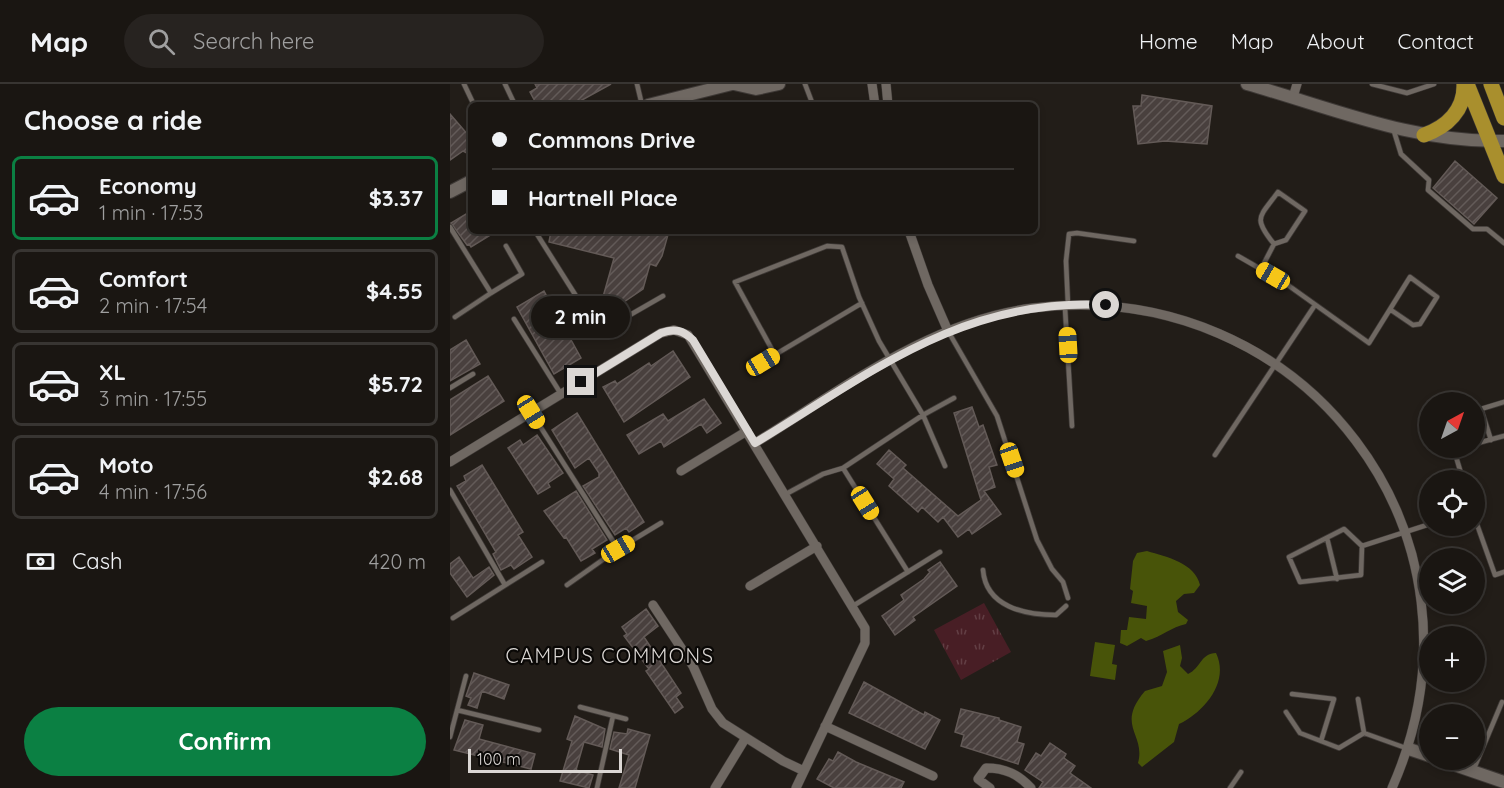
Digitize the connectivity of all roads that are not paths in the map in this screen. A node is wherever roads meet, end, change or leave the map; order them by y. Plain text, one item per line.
1 (464, 84) edge
2 (505, 84) edge
3 (637, 84) edge
4 (733, 84) edge
5 (779, 84) edge
6 (805, 84) edge
7 (872, 84) edge
8 (885, 84) edge
9 (1246, 84) edge
10 (1297, 84) edge
11 (1372, 84) edge
12 (1434, 84) edge
13 (1466, 84) edge
14 (1491, 84) edge
15 (1293, 97) junction
16 (473, 102) edge
17 (514, 102) edge
18 (641, 102) edge
19 (660, 102) edge
20 (810, 102) edge
21 (875, 102) edge
22 (888, 102) edge
23 (1504, 118) edge
24 (1393, 128) junction
25 (1424, 135) junction
26 (1488, 141) junction
27 (1504, 141) edge
28 (1504, 176) edge
29 (468, 183) edge
30 (450, 192) edge
31 (450, 227) edge
32 (537, 234) edge
33 (910, 234) edge
34 (1134, 241) dead end
35 (1504, 243) edge
36 (1274, 244) junction
37 (506, 246) dead end
38 (1238, 256) dead end
39 (1261, 269) junction
40 (491, 294) junction
41 (663, 296) dead end
42 (862, 303) junction
43 (1067, 305) junction
44 (1315, 305) junction
45 (1391, 310) junction
46 (455, 317) dead end
47 (514, 319) dead end
48 (948, 331) junction
49 (775, 355) junction
50 (890, 361) junction
51 (1276, 363) junction
52 (751, 369) dead end
53 (473, 374) dead end
54 (450, 388) edge
55 (561, 394) junction
56 (954, 398) dead end
57 (1504, 402) edge
58 (531, 412) junction
59 (923, 415) junction
60 (1072, 426) dead end
61 (747, 430) junction
62 (1504, 436) edge
63 (1491, 440) junction
64 (1485, 441) edge
65 (755, 443) junction
66 (1215, 455) dead end
67 (450, 462) edge
68 (945, 466) dead end
69 (843, 468) junction
70 (681, 471) dead end
71 (450, 490) edge
72 (786, 494) junction
73 (661, 523) dead end
74 (1419, 528) edge
75 (1410, 531) junction
76 (1481, 536) edge
77 (1327, 538) junction
78 (817, 546) junction
79 (1362, 546) junction
80 (618, 549) junction
81 (940, 552) dead end
82 (542, 562) dead end
83 (983, 570) dead end
84 (908, 572) junction
85 (1504, 572) edge
86 (1337, 579) junction
87 (505, 585) junction
88 (567, 585) dead end
89 (750, 586) dead end
90 (1068, 598) dead end
91 (653, 605) dead end
92 (853, 606) junction
93 (1066, 606) dead end
94 (453, 618) dead end
95 (466, 676) dead end
96 (1292, 694) dead end
97 (1358, 699) dead end
98 (1502, 702) dead end
99 (580, 707) dead end
100 (457, 710) junction
101 (1286, 712) dead end
102 (613, 716) junction
103 (1497, 716) junction
104 (1504, 718) edge
105 (626, 719) dead end
106 (825, 726) junction
107 (539, 730) dead end
108 (1364, 732) junction
109 (450, 737) edge
110 (745, 739) junction
111 (1321, 741) junction
112 (1409, 749) junction
113 (1419, 752) edge
114 (1470, 770) edge
115 (804, 771) junction
116 (1473, 771) junction
117 (1240, 772) dead end
118 (933, 776) dead end
119 (1504, 782) edge
120 (597, 788) edge
121 (715, 788) edge
122 (796, 788) edge
123 (990, 788) edge
124 (1031, 788) edge
125 (1230, 788) edge
126 (1392, 788) edge

1 - 16 lane
2 - 17 lane
3 - 18 lane
4 - 5 street
4 - 19 street
6 - 20 lane
7 - 21 street
8 - 22 street
9 - 15 street
10 - 15 street
11 - 12 lane
13 - 25 main road
13 - 26 main road
14 - 23 main road
15 - 24 street
24 - 25 street
24 - 35 lane
25 - 26 street
26 - 27 street
26 - 28 main road
29 - 30 street
31 - 40 lane
32 - 41 lane
33 - 48 street
34 - 43 lane
36 - 36 lane
36 - 39 lane
37 - 40 lane
38 - 39 lane
39 - 44 lane
40 - 46 lane
42 - 49 lane
42 - 49 lane
42 - 50 lane
43 - 48 street
43 - 51 street
43 - 60 lane
44 - 45 lane
44 - 51 lane
45 - 45 lane
47 - 55 lane
48 - 50 street
48 - 90 lane
49 - 52 lane
50 - 59 lane
50 - 65 street
51 - 66 lane
51 - 75 street
53 - 54 lane
55 - 58 street
55 - 61 street
56 - 59 lane
57 - 63 lane
58 - 67 street
58 - 80 lane
59 - 68 lane
59 - 69 lane
61 - 65 street
61 - 70 street
62 - 63 lane
63 - 64 lane
65 - 72 street
69 - 72 lane
69 - 84 lane
71 - 87 lane
72 - 78 street
73 - 80 lane
74 - 75 lane
75 - 79 lane
75 - 112 street
76 - 85 lane
77 - 79 lane
77 - 86 lane
77 - 86 lane
78 - 89 street
78 - 92 street
79 - 86 lane
80 - 88 lane
81 - 84 lane
82 - 87 lane
83 - 93 lane
84 - 92 lane
87 - 94 lane
91 - 110 street
92 - 106 street
95 - 100 lane
96 - 111 lane
97 - 108 lane
98 - 103 lane
99 - 102 lane
100 - 107 lane
100 - 109 lane
101 - 111 lane
102 - 105 lane
102 - 120 lane
103 - 104 lane
103 - 116 lane
106 - 115 street
106 - 118 street
108 - 111 lane
108 - 112 lane
110 - 115 street
110 - 121 street
112 - 113 street
112 - 126 street
114 - 116 street
115 - 122 street
116 - 119 street
117 - 125 lane
123 - 124 street

